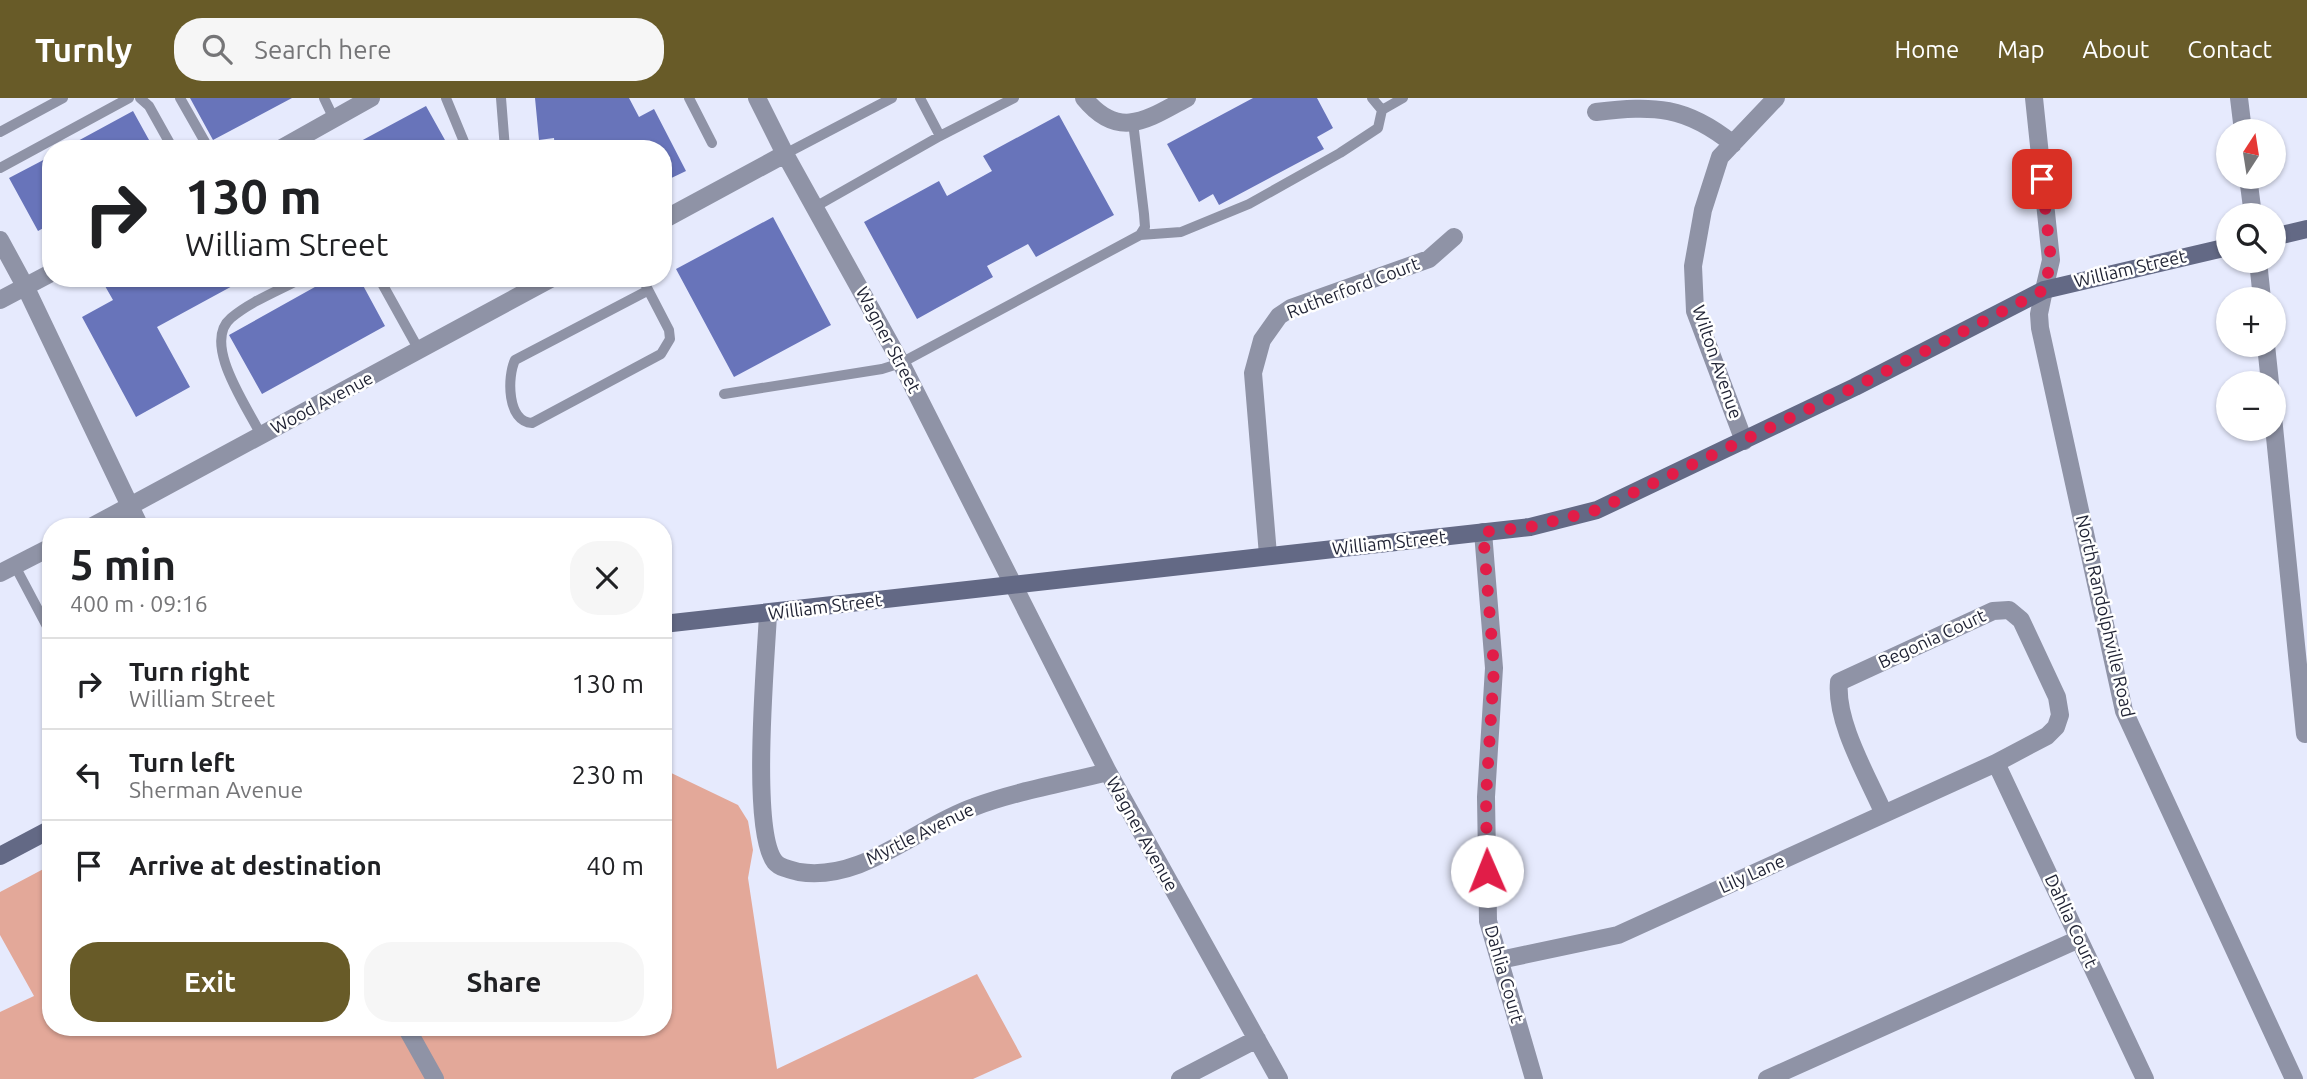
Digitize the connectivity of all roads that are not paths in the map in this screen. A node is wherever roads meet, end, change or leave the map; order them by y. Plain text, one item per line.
1 (63, 98) edge
2 (129, 98) edge
3 (140, 98) edge
4 (180, 98) edge
5 (324, 98) edge
6 (371, 98) edge
7 (446, 98) edge
8 (501, 98) edge
9 (689, 98) edge
10 (757, 98) edge
11 (892, 98) edge
12 (920, 98) edge
13 (1014, 98) edge
14 (1084, 98) edge
15 (1188, 98) edge
16 (1372, 98) edge
17 (1402, 98) edge
18 (1776, 98) edge
19 (2034, 98) edge
20 (2239, 98) edge
21 (1382, 110) junction
22 (1596, 112) dead end
23 (334, 119) junction
24 (2242, 119) edge
25 (1133, 122) junction
26 (0, 132) edge
27 (940, 136) junction
28 (52, 140) edge
29 (168, 140) edge
30 (204, 140) edge
31 (296, 140) edge
32 (463, 140) edge
33 (504, 140) edge
34 (712, 143) dead end
35 (1733, 144) junction
36 (42, 145) edge
37 (785, 154) junction
38 (0, 168) edge
39 (815, 207) junction
40 (672, 215) edge
41 (2307, 229) edge
42 (2286, 234) edge
43 (1140, 236) junction
44 (1454, 237) dead end
45 (0, 240) edge
46 (2216, 250) edge
47 (42, 278) edge
48 (25, 286) junction
49 (286, 287) edge
50 (384, 287) edge
51 (523, 287) edge
52 (643, 287) edge
53 (2044, 290) junction
54 (643, 294) junction
55 (0, 300) edge
56 (419, 350) junction
57 (901, 363) junction
58 (724, 394) dead end
59 (261, 435) junction
60 (1744, 441) junction
61 (2275, 441) edge
62 (130, 507) junction
63 (109, 518) edge
64 (136, 518) edge
65 (1483, 532) junction
66 (42, 552) edge
67 (1268, 555) junction
68 (8, 570) edge
69 (1014, 583) junction
70 (768, 614) junction
71 (42, 621) edge
72 (672, 623) edge
73 (2306, 735) edge
74 (1996, 763) junction
75 (1108, 772) junction
76 (1884, 814) junction
77 (42, 834) edge
78 (0, 856) edge
79 (2079, 939) junction
80 (1500, 960) junction
81 (411, 1036) edge
82 (1256, 1039) junction
83 (435, 1079) edge
84 (1180, 1079) edge
85 (1279, 1079) edge
86 (1534, 1079) edge
87 (1767, 1079) edge
88 (2145, 1079) edge
89 (2294, 1079) edge

1 - 26 lane
2 - 28 lane
3 - 29 lane
4 - 30 lane
5 - 23 lane
6 - 23 street
7 - 32 lane
8 - 33 lane
9 - 34 lane
10 - 37 street, Wagner Street
11 - 37 lane
12 - 27 lane
13 - 27 lane
14 - 25 street
15 - 25 street
16 - 21 lane
17 - 21 lane
18 - 35 street, Wilton Avenue
19 - 53 street, North Randolphville Road
20 - 24 street
21 - 43 lane
22 - 35 street
23 - 31 street
25 - 43 lane
27 - 39 lane
35 - 60 street, Wilton Avenue
36 - 38 lane
37 - 39 street, Wagner Street
37 - 40 street
39 - 57 street, Wagner Street
41 - 42 main road
43 - 57 lane
44 - 67 street, Rutherford Court
45 - 48 street
46 - 53 main road, William Street
47 - 48 street
48 - 55 street
48 - 62 street
49 - 59 lane
50 - 56 lane
51 - 56 street, Wood Avenue
52 - 54 lane
53 - 60 main road, William Street
53 - 89 street, North Randolphville Road
54 - 54 lane
56 - 59 street, Wood Avenue
57 - 58 lane
57 - 69 street, Wagner Street
59 - 62 street, Wood Avenue
60 - 65 main road, William Street
61 - 73 street
62 - 63 street, Wood Avenue
62 - 64 street
65 - 67 main road, William Street
65 - 80 street, Dahlia Court
66 - 68 street
67 - 69 main road, William Street
68 - 71 lane
69 - 70 main road, William Street
69 - 75 street, Wagner Avenue
70 - 72 main road, William Street
70 - 75 street, Myrtle Avenue
74 - 76 street, Lily Lane
74 - 76 street, Begonia Court
74 - 79 street, Dahlia Court
75 - 82 street, Wagner Avenue
76 - 80 street, Lily Lane
77 - 78 main road
79 - 87 street
79 - 88 street, Dahlia Court
80 - 86 street, Dahlia Court
81 - 83 street
82 - 84 street
82 - 85 street, Wagner Avenue

